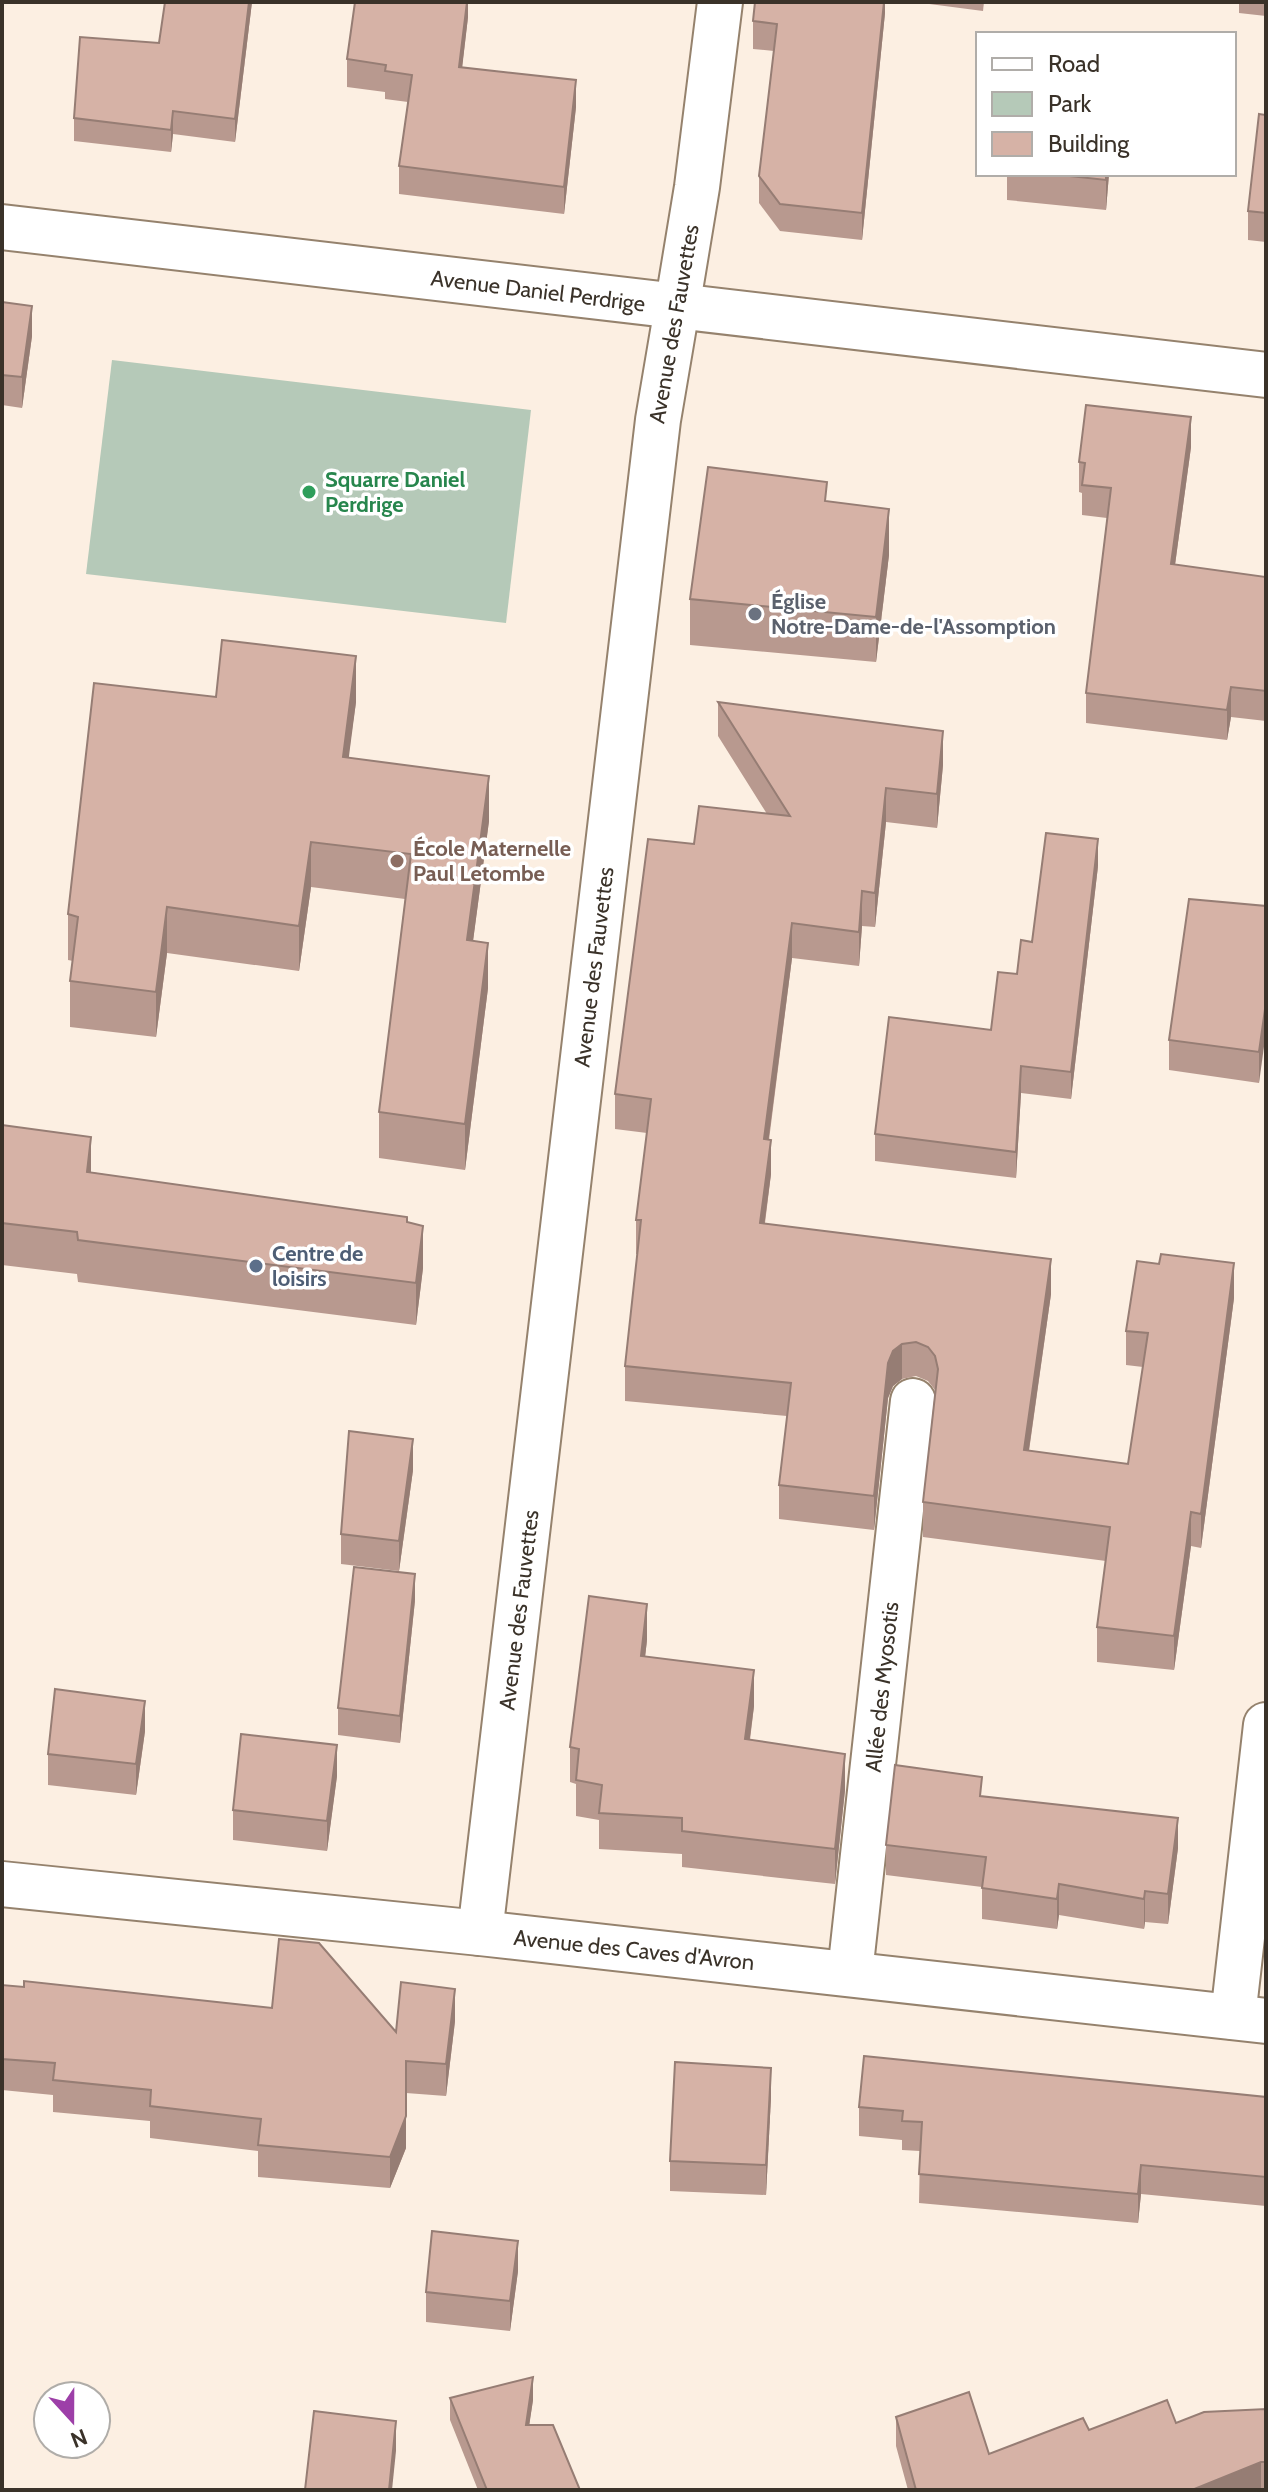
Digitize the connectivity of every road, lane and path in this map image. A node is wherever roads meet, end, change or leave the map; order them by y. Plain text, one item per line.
1 (720, 2) edge
2 (2, 227) edge
3 (677, 308) junction
4 (1266, 375) edge
5 (913, 1401) dead end
6 (1266, 1725) edge
7 (2, 1884) edge
8 (480, 1933) junction
9 (850, 1973) junction
10 (1249, 2019) edge

1 - 3 street, Avenue des Fauvettes
2 - 3 street, Avenue Daniel Perdrige
3 - 4 street, Avenue Daniel Perdrige
3 - 8 street, Avenue des Fauvettes
5 - 9 street, Allée des Myosotis
6 - 10 street
7 - 8 street, Avenue des Caves d'Avron
8 - 9 street, Avenue des Caves d'Avron
9 - 10 street, Avenue des Caves d'Avron

